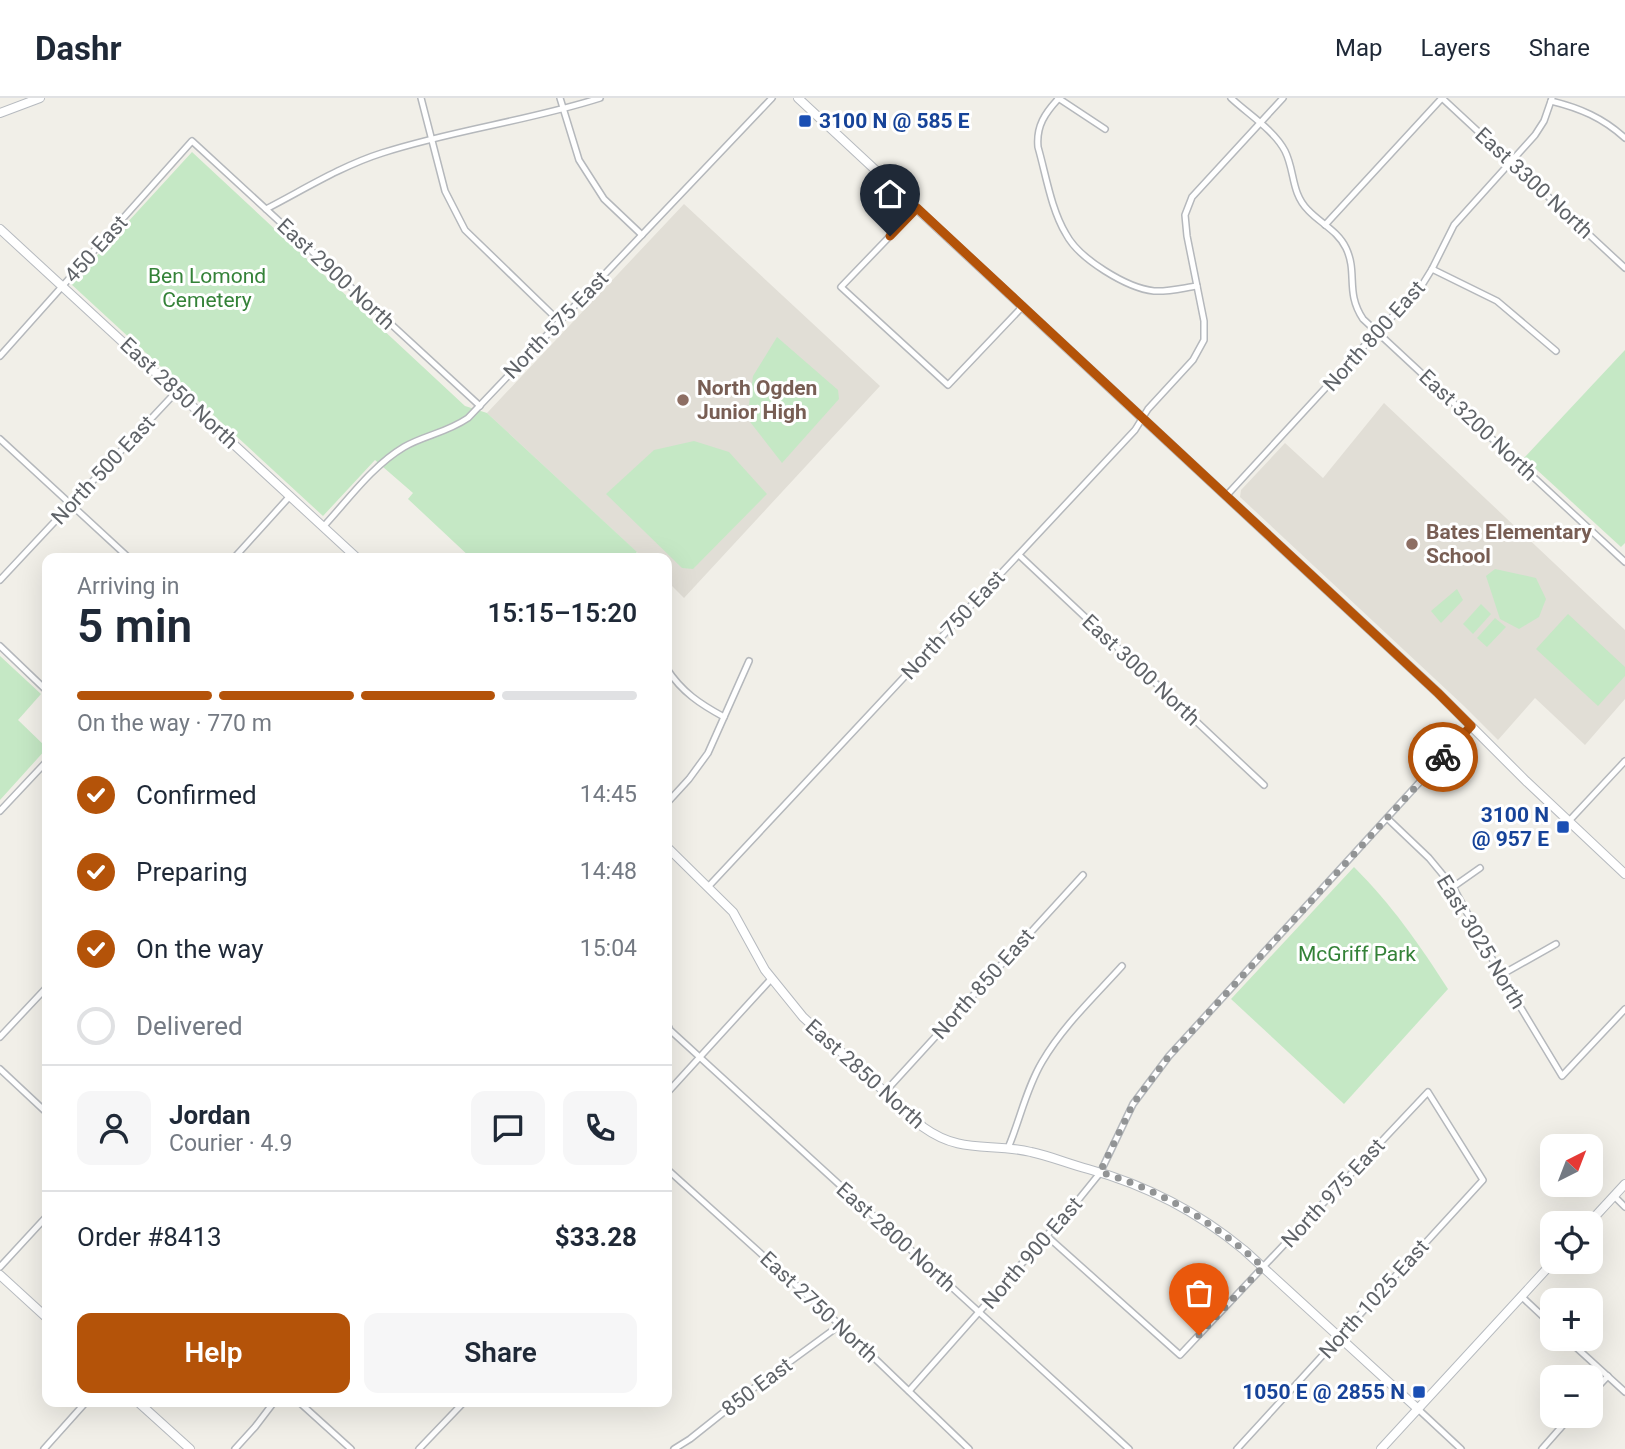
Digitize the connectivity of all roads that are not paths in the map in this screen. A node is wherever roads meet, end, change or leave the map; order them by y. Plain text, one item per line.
1 (40, 98) edge
2 (421, 98) edge
3 (559, 98) edge
4 (600, 98) edge
5 (772, 98) edge
6 (798, 98) edge
7 (1058, 98) edge
8 (1231, 98) edge
9 (1283, 98) edge
10 (1442, 98) edge
11 (1552, 99) edge
12 (563, 110) junction
13 (0, 113) edge
14 (1259, 124) junction
15 (1105, 129) dead end
16 (1625, 138) edge
17 (431, 139) junction
18 (192, 141) joint
19 (1510, 161) junction
20 (917, 208) junction
21 (266, 209) junction
22 (1325, 225) junction
23 (0, 229) edge
24 (642, 235) junction
25 (1625, 268) edge
26 (1432, 269) junction
27 (1197, 286) junction
28 (62, 287) junction
29 (1023, 306) junction
30 (560, 322) junction
31 (1377, 332) junction
32 (1556, 351) dead end
33 (0, 356) edge
34 (177, 391) junction
35 (480, 406) junction
36 (1143, 419) junction
37 (0, 439) edge
38 (1227, 495) junction
39 (290, 496) junction
40 (71, 505) junction
41 (323, 527) junction
42 (124, 553) edge
43 (239, 553) edge
44 (352, 553) edge
45 (1019, 555) junction
46 (1625, 562) edge
47 (0, 580) edge
48 (0, 646) edge
49 (749, 661) dead end
50 (672, 676) edge
51 (42, 686) edge
52 (724, 716) junction
53 (1471, 726) junction
54 (1625, 761) edge
55 (42, 766) edge
56 (1264, 785) dead end
57 (672, 798) edge
58 (0, 811) edge
59 (1387, 818) junction
60 (1569, 821) junction
61 (672, 852) edge
62 (1480, 868) dead end
63 (1625, 874) edge
64 (1083, 876) dead end
65 (708, 887) junction
66 (1453, 887) junction
67 (1556, 944) dead end
68 (1122, 966) dead end
69 (1501, 975) junction
70 (772, 978) junction
71 (42, 991) edge
72 (1625, 1009) edge
73 (672, 1032) edge
74 (0, 1037) edge
75 (700, 1058) junction
76 (0, 1069) edge
77 (672, 1088) edge
78 (884, 1093) junction
79 (42, 1108) edge
80 (1008, 1148) junction
81 (1100, 1172) junction
82 (672, 1174) edge
83 (1483, 1180) joint
84 (1625, 1184) edge
85 (1614, 1196) junction
86 (1625, 1207) edge
87 (1600, 1211) edge
88 (42, 1221) edge
89 (1048, 1237) junction
90 (0, 1267) edge
91 (1263, 1267) junction
92 (1542, 1274) edge
93 (0, 1275) edge
94 (1521, 1296) junction
95 (980, 1312) junction
96 (42, 1313) edge
97 (1540, 1314) edge
98 (840, 1325) junction
99 (1339, 1337) junction
100 (1580, 1351) edge
101 (1608, 1376) junction
102 (1603, 1381) edge
103 (909, 1391) junction
104 (1625, 1392) edge
105 (82, 1407) edge
106 (144, 1407) edge
107 (270, 1407) edge
108 (305, 1407) edge
109 (459, 1407) edge
110 (1418, 1409) junction
111 (1560, 1428) edge
112 (44, 1449) edge
113 (190, 1449) edge
114 (235, 1449) edge
115 (351, 1449) edge
116 (419, 1449) edge
117 (674, 1449) edge
118 (969, 1449) edge
119 (1129, 1449) edge
120 (1237, 1449) edge
121 (1381, 1449) edge
122 (1461, 1449) edge
123 (1542, 1449) edge

1 - 13 main road
2 - 17 street
3 - 12 street
4 - 12 street
5 - 24 street, North 575 East
6 - 20 main road
7 - 15 street
7 - 27 street
8 - 14 street, East 3200 North
9 - 14 street
10 - 19 street, East 3300 North
10 - 22 street
11 - 16 street
11 - 19 street, North 800 East
12 - 17 street
12 - 24 street
14 - 22 street, East 3200 North
14 - 27 street
17 - 21 street
17 - 30 street
18 - 21 street, East 2900 North
18 - 28 street, 450 East
19 - 25 street, East 3300 North
19 - 26 street, North 800 East
20 - 29 main road
20 - 29 street
21 - 35 street, East 2900 North
22 - 31 street, East 3200 North
23 - 28 main road, East 2850 North
24 - 30 street, North 575 East
26 - 31 street, North 800 East
26 - 32 street
27 - 36 street, North 750 East
28 - 33 street, 450 East
28 - 34 main road, East 2850 North
29 - 36 main road
30 - 35 street, North 575 East
31 - 38 street, North 800 East
31 - 46 street, East 3200 North
34 - 39 main road, East 2850 North
34 - 40 street, North 500 East
35 - 41 street, North 575 East
36 - 38 main road
36 - 45 street, North 750 East
37 - 40 street
38 - 53 main road
39 - 41 main road, East 2850 North
39 - 43 street
40 - 42 street
40 - 47 street, North 500 East
41 - 44 main road, East 2850 North
45 - 56 street, East 3000 North
45 - 65 street, North 750 East
48 - 51 street
49 - 52 street
50 - 52 street
52 - 57 street
53 - 59 street, North 900 East
53 - 60 main road
54 - 60 street
55 - 58 street
59 - 66 street, East 3025 North
59 - 81 street, North 900 East
60 - 63 main road
61 - 65 main road, East 2850 North
62 - 66 street
64 - 78 street, North 850 East
65 - 70 main road, East 2850 North
66 - 69 street, East 3025 North
67 - 69 street
68 - 80 street
69 - 72 street, East 3025 North
70 - 75 street
70 - 78 main road, East 2850 North
71 - 74 street
73 - 75 street, East 2800 North
75 - 77 street
75 - 95 street, East 2800 North
76 - 79 street
78 - 80 main road, East 2850 North
80 - 81 main road, East 2850 North
81 - 89 street, North 900 East
81 - 91 main road, East 2850 North
82 - 98 street, East 2750 North
83 - 91 street, North 975 East
83 - 99 street, North 1025 East
84 - 85 main road
85 - 86 street
85 - 87 main road
88 - 90 street
89 - 91 street, North 975 East
89 - 95 street, North 900 East
91 - 99 main road, East 2850 North
92 - 94 main road
93 - 96 main road
94 - 97 street
94 - 110 main road
95 - 103 street, North 900 East
95 - 119 street, East 2800 North
98 - 103 street, East 2750 North
98 - 117 street, 850 East
99 - 110 main road, East 2850 North
99 - 120 street, North 1025 East
100 - 101 street
101 - 102 street
101 - 104 street
103 - 118 street, East 2750 North
105 - 112 street
106 - 113 main road
107 - 114 street
108 - 115 street
109 - 116 street
110 - 121 main road
110 - 122 street, East 2850 North
111 - 123 street

